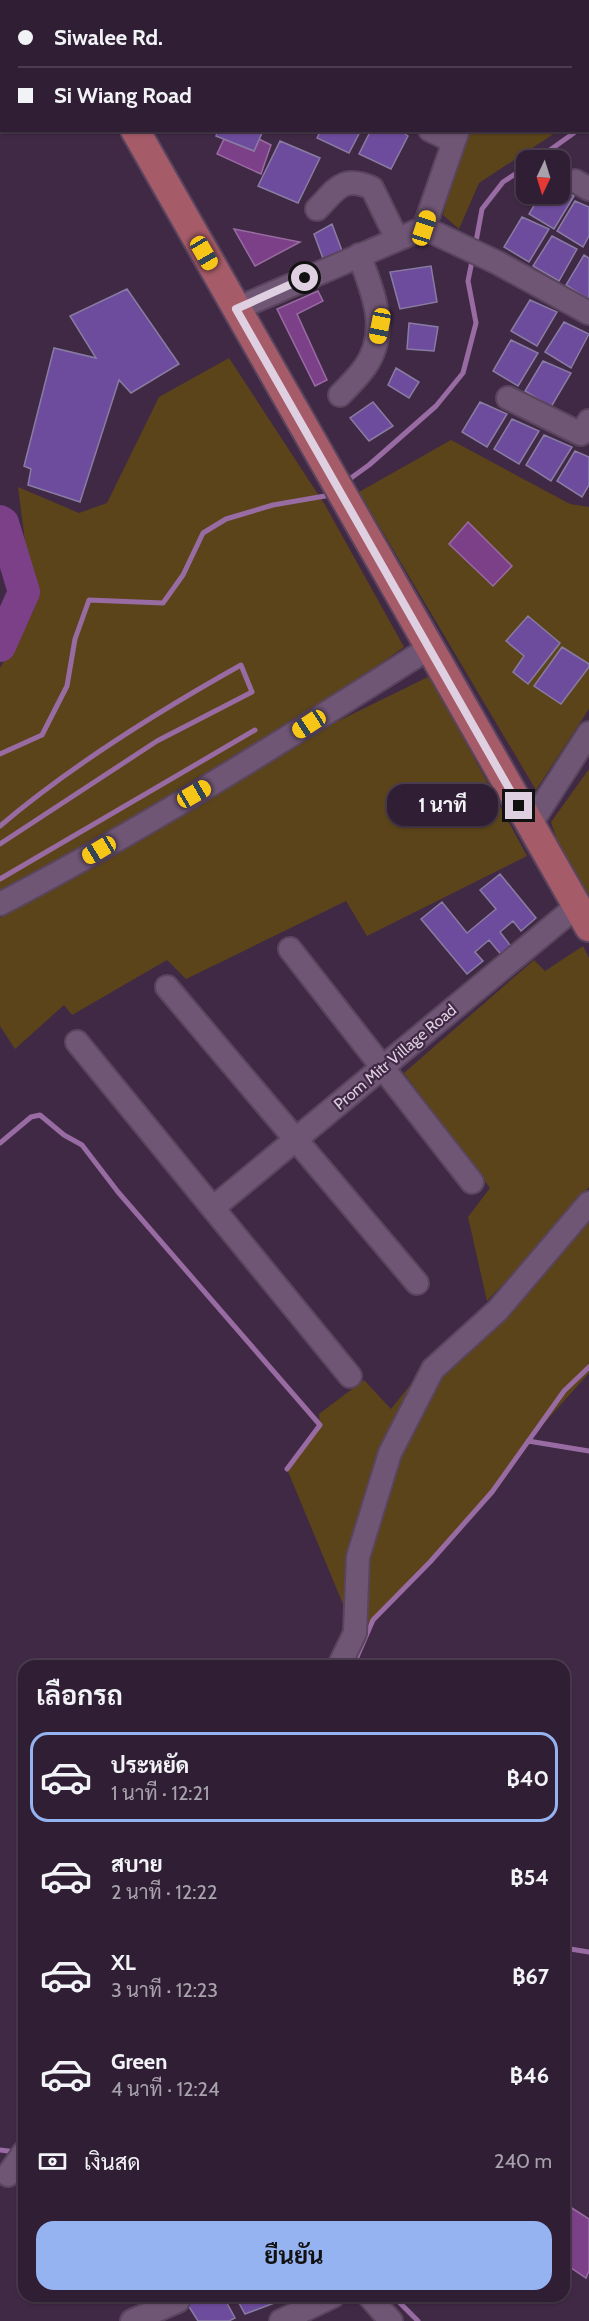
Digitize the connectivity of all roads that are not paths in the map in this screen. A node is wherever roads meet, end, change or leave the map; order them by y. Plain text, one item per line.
1 (136, 132) edge
2 (439, 132) edge
3 (456, 136) edge
4 (316, 209) dead end
5 (424, 228) junction
6 (397, 239) junction
7 (359, 255) junction
8 (253, 301) junction
9 (589, 313) edge
10 (340, 395) dead end
11 (508, 398) dead end
12 (586, 431) edge
13 (429, 648) junction
14 (589, 733) edge
15 (530, 825) junction
16 (0, 904) edge
17 (583, 917) edge
18 (290, 949) dead end
19 (167, 987) dead end
20 (77, 1042) dead end
21 (383, 1067) junction
22 (296, 1139) junction
23 (472, 1182) dead end
24 (589, 1203) edge
25 (213, 1208) junction
26 (417, 1283) dead end
27 (350, 1376) dead end
28 (342, 1660) edge
29 (176, 2302) edge
30 (321, 2302) edge
31 (374, 2302) edge
32 (132, 2321) edge
33 (281, 2321) edge
34 (391, 2321) edge

1 - 8 main road
2 - 3 street
3 - 5 street
4 - 6 street
5 - 6 street
5 - 9 street
6 - 7 street
7 - 8 street
7 - 10 street
8 - 13 main road
11 - 12 street
13 - 15 main road
13 - 16 street
14 - 15 street
15 - 17 main road
17 - 21 street, Prom Mitr Village Road
18 - 21 street
19 - 22 street
20 - 25 street
21 - 22 street, Prom Mitr Village Road
21 - 23 street
22 - 25 street, Prom Mitr Village Road
22 - 26 street
24 - 28 street
25 - 27 street
29 - 32 street
30 - 33 street
31 - 34 street

